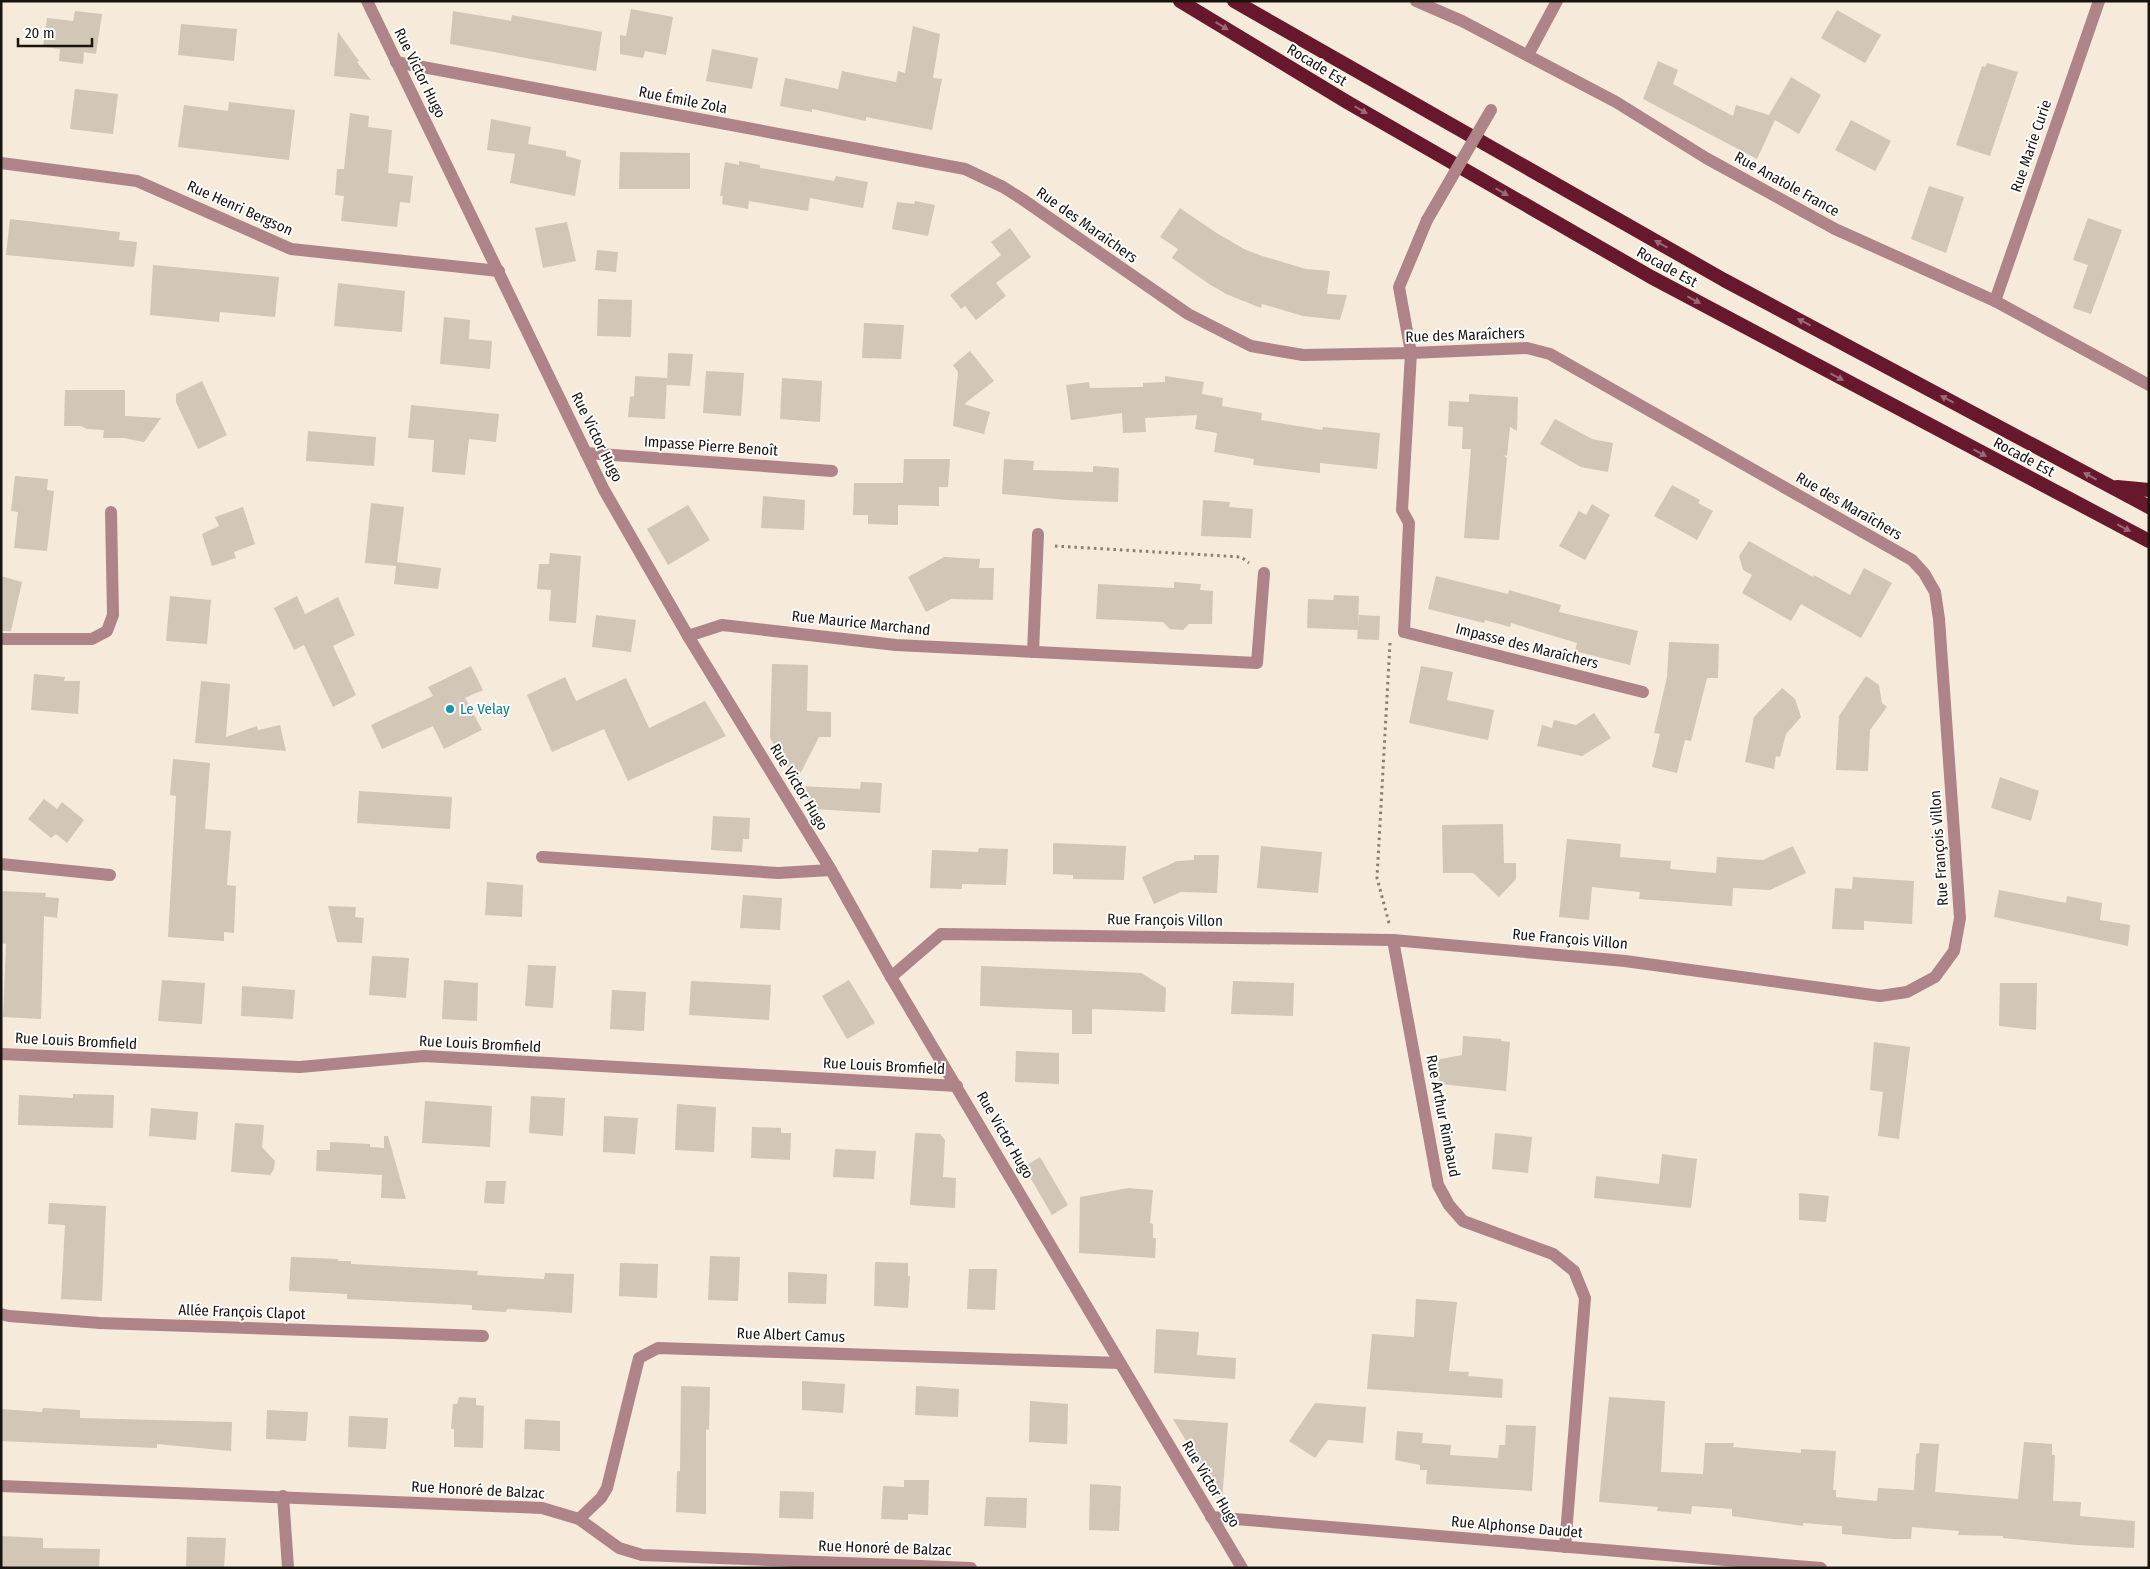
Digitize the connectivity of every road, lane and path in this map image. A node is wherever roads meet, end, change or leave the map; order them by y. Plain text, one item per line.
1 (367, 1) edge
2 (1180, 1) edge
3 (1234, 1) edge
4 (1416, 1) edge
5 (1557, 1) edge
6 (2099, 1) edge
7 (1528, 55) junction
8 (396, 62) junction
9 (1491, 110) dead end
10 (1, 163) edge
11 (965, 169) joint
12 (500, 271) junction
13 (1995, 301) junction
14 (1411, 353) junction
15 (2149, 386) edge
16 (586, 453) junction
17 (832, 471) dead end
18 (2110, 487) junction
19 (2149, 490) edge
20 (2149, 507) edge
21 (111, 512) dead end
22 (1037, 539) joint
23 (2149, 541) edge
24 (1264, 573) joint
25 (688, 636) junction
26 (1, 639) edge
27 (1390, 639) dead end
28 (1032, 652) junction
29 (1944, 663) joint
30 (1643, 692) dead end
31 (542, 857) dead end
32 (1, 864) edge
33 (830, 870) junction
34 (110, 875) dead end
35 (1393, 940) junction
36 (891, 977) junction
37 (1, 1054) edge
38 (957, 1086) junction
39 (1, 1314) edge
40 (482, 1336) dead end
41 (1120, 1362) junction
42 (1, 1486) edge
43 (283, 1496) junction
44 (1211, 1517) junction
45 (579, 1519) junction
46 (1565, 1547) junction
47 (288, 1568) edge
48 (970, 1568) edge
49 (1242, 1568) edge
50 (1821, 1568) edge

1 - 8 street, Rue Victor Hugo
2 -> 23 highway, Rocade Est
18 -> 3 highway, Rocade Est
4 - 7 street, Rue Anatole France
5 - 7 street
6 - 13 street, Rue Marie Curie
7 - 13 street, Rue Anatole France
8 - 11 street, Rue Émile Zola
8 - 12 street, Rue Victor Hugo
9 - 14 street, bridge
10 - 12 street, Rue Henri Bergson
11 - 14 street, Rue des Maraîchers
12 - 16 street, Rue Victor Hugo
13 - 15 street, Rue Anatole France
14 - 29 street, Rue des Maraîchers
14 - 30 street, Impasse des Maraîchers
16 - 17 street, Impasse Pierre Benoît
16 - 25 street, Rue Victor Hugo
18 - 19 highway
18 - 20 highway, Rocade Est
21 - 26 street
22 - 24 path
22 - 28 street
24 - 28 street, Rue Maurice Marchand
25 - 28 street, Rue Maurice Marchand
25 - 33 street, Rue Victor Hugo
27 - 35 path
29 - 35 street, Rue François Villon
31 - 33 street
32 - 34 street
33 - 36 street, Rue Victor Hugo
35 - 36 street, Rue François Villon
35 - 46 street, Rue Arthur Rimbaud
36 - 38 street, Rue Victor Hugo
37 - 38 street, Rue Louis Bromfield
38 - 41 street, Rue Victor Hugo
39 - 40 street, Allée François Clapot
41 - 44 street, Rue Victor Hugo
41 - 45 street, Rue Albert Camus
42 - 43 street, Rue Honoré de Balzac
43 - 45 street, Rue Honoré de Balzac
43 - 47 street
44 - 46 street, Rue Alphonse Daudet
44 - 49 street, Rue Victor Hugo
45 - 48 street, Rue Honoré de Balzac
46 - 50 street, Rue Alphonse Daudet

